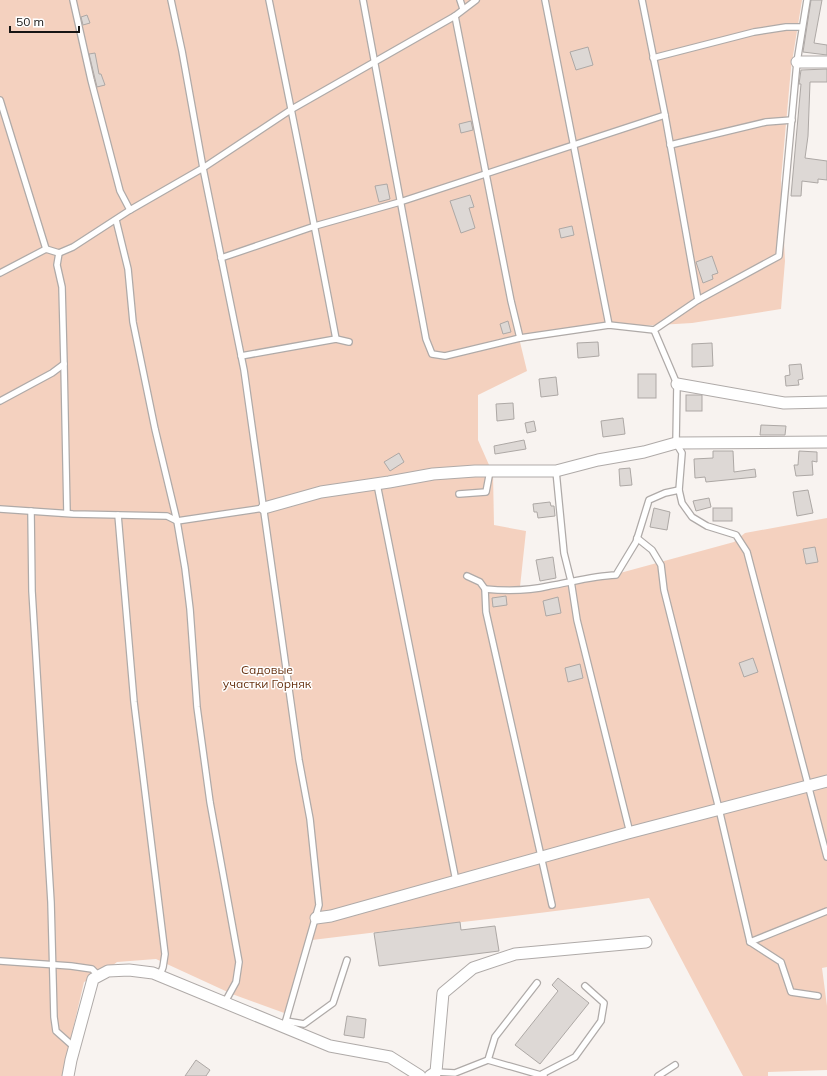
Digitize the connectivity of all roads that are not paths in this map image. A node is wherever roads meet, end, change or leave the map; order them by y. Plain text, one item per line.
1 (73, 0) edge
2 (171, 0) edge
3 (269, 0) edge
4 (363, 0) edge
5 (460, 0) edge
6 (476, 0) edge
7 (545, 0) edge
8 (642, 0) edge
9 (807, 0) edge
10 (463, 9) junction
11 (455, 16) junction
12 (802, 27) junction
13 (653, 58) junction
14 (375, 61) junction
15 (797, 62) junction
16 (827, 62) edge
17 (0, 100) edge
18 (292, 109) junction
19 (665, 115) junction
20 (792, 120) junction
21 (574, 144) junction
22 (670, 145) junction
23 (203, 168) junction
24 (487, 174) junction
25 (400, 202) junction
26 (130, 210) junction
27 (116, 220) junction
28 (315, 226) junction
29 (46, 249) junction
30 (59, 253) junction
31 (221, 258) junction
32 (0, 273) edge
33 (698, 300) junction
34 (609, 325) junction
35 (654, 330) junction
36 (520, 338) junction
37 (336, 339) junction
38 (348, 342) dead end
39 (241, 356) junction
40 (64, 364) junction
41 (677, 384) junction
42 (0, 401) edge
43 (827, 402) edge
44 (827, 442) edge
45 (676, 443) junction
46 (490, 471) junction
47 (556, 471) junction
48 (377, 484) junction
49 (680, 490) junction
50 (459, 494) dead end
51 (264, 508) junction
52 (0, 509) edge
53 (31, 511) junction
54 (67, 513) junction
55 (118, 515) junction
56 (177, 521) junction
57 (637, 538) junction
58 (467, 576) dead end
59 (571, 581) junction
60 (485, 589) junction
61 (827, 780) edge
62 (808, 786) junction
63 (719, 809) junction
64 (630, 833) junction
65 (541, 857) junction
66 (827, 857) edge
67 (456, 881) junction
68 (552, 905) dead end
69 (827, 911) edge
70 (316, 918) junction
71 (646, 942) dead end
72 (750, 942) junction
73 (347, 960) dead end
74 (0, 961) edge
75 (54, 964) junction
76 (160, 975) junction
77 (99, 976) junction
78 (537, 983) dead end
79 (585, 986) dead end
80 (818, 996) dead end
81 (225, 1002) junction
82 (285, 1024) junction
83 (74, 1047) junction
84 (488, 1060) junction
85 (675, 1065) dead end
86 (433, 1074) edge
87 (543, 1075) edge
88 (68, 1076) edge
89 (420, 1076) edge
90 (658, 1076) edge

1 - 26 lane
2 - 23 lane
3 - 18 lane
4 - 14 lane
5 - 10 lane
6 - 10 lane
7 - 21 lane
8 - 13 lane
9 - 12 lane
10 - 11 lane
11 - 14 lane
11 - 24 lane
12 - 13 lane
12 - 15 lane
13 - 19 lane
14 - 18 lane
14 - 25 lane
15 - 16 street
15 - 20 lane
17 - 29 lane
18 - 23 lane
18 - 28 lane
19 - 21 lane
19 - 22 lane
20 - 22 lane
20 - 33 lane
21 - 24 lane
21 - 34 lane
22 - 33 lane
23 - 26 lane
23 - 31 lane
24 - 25 lane
24 - 36 lane
25 - 28 lane
25 - 36 lane
26 - 27 lane
27 - 30 lane
27 - 56 lane
28 - 31 lane
28 - 37 lane
29 - 30 lane
29 - 32 lane
30 - 40 lane
31 - 39 lane
33 - 35 lane
34 - 35 lane
34 - 36 lane
35 - 41 lane
37 - 38 lane
37 - 39 lane
39 - 51 lane
40 - 42 lane
40 - 54 lane
41 - 43 street
41 - 45 lane
44 - 45 street
45 - 47 street
45 - 49 lane
46 - 47 street
46 - 48 street
46 - 50 lane
47 - 59 lane
48 - 51 street
48 - 67 lane
49 - 57 lane
49 - 62 lane
51 - 56 lane
51 - 70 lane
52 - 53 lane
53 - 54 lane
53 - 75 lane
54 - 55 lane
55 - 56 lane
55 - 76 lane
56 - 81 lane
57 - 59 lane
57 - 63 lane
58 - 60 lane
59 - 60 lane
59 - 64 lane
60 - 65 lane
61 - 62 street
62 - 63 street
62 - 66 lane
63 - 64 street
63 - 72 lane
64 - 65 street
65 - 67 street
65 - 68 lane
67 - 70 street
69 - 72 lane
70 - 82 lane
71 - 86 street
72 - 80 lane
73 - 82 lane
74 - 75 lane
75 - 77 lane
75 - 83 lane
76 - 77 street
76 - 81 street
77 - 83 street
78 - 84 lane
79 - 87 lane
81 - 82 street
82 - 89 street
83 - 88 street
84 - 86 lane
84 - 87 lane
85 - 90 lane

